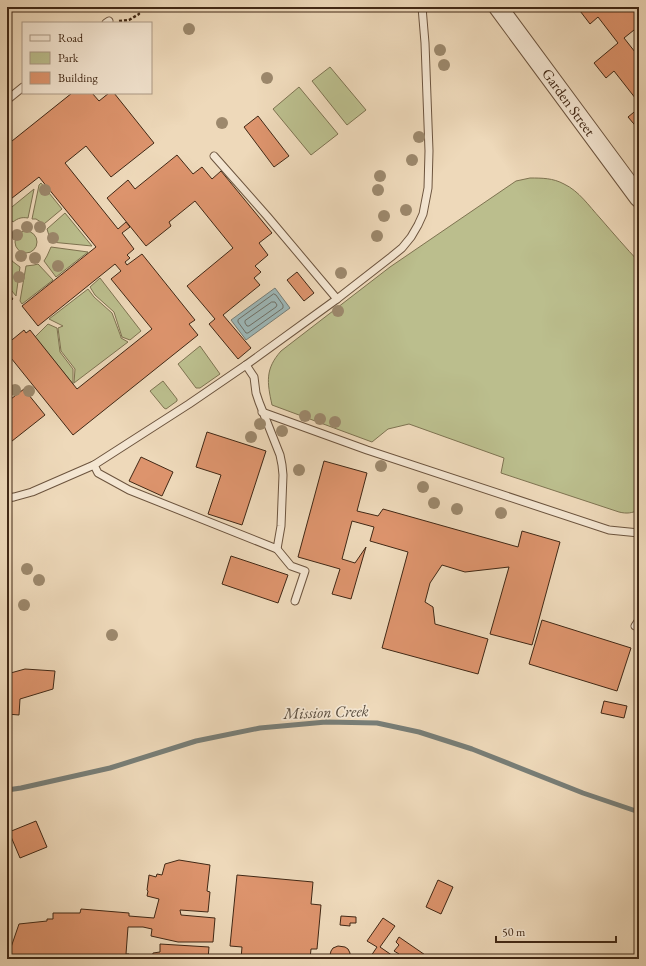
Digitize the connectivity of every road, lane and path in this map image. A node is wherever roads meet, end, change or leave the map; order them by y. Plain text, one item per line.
1 (133, 7) edge
2 (422, 7) edge
3 (498, 7) edge
4 (107, 22) edge
5 (22, 88) edge
6 (7, 100) edge
7 (214, 156) dead end
8 (639, 198) edge
9 (337, 299) junction
10 (246, 365) junction
11 (262, 412) junction
12 (94, 465) junction
13 (7, 498) edge
14 (639, 533) edge
15 (277, 549) junction
16 (295, 601) dead end

1 - 4 path
2 - 9 lane
3 - 8 street, Garden Street
5 - 6 lane
7 - 9 lane
9 - 10 lane
10 - 11 lane
10 - 12 lane
11 - 14 lane
11 - 15 lane
12 - 13 lane
12 - 15 lane
15 - 16 lane

